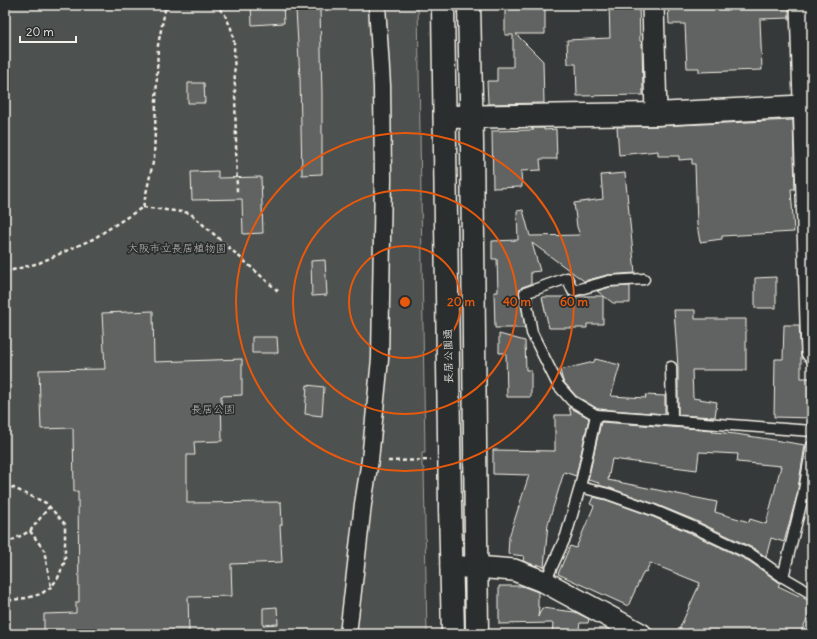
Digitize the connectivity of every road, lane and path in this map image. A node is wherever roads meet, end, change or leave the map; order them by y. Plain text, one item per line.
1 (166, 5) edge
2 (214, 5) edge
3 (377, 5) edge
4 (443, 5) edge
5 (468, 5) edge
6 (653, 5) edge
7 (802, 5) edge
8 (809, 106) edge
9 (656, 114) junction
10 (471, 116) junction
11 (445, 117) junction
12 (237, 193) dead end
13 (143, 207) junction
14 (5, 272) edge
15 (644, 280) dead end
16 (278, 290) dead end
17 (812, 352) edge
18 (672, 367) dead end
19 (596, 415) junction
20 (672, 420) junction
21 (812, 431) edge
22 (812, 446) edge
23 (431, 460) dead end
24 (385, 461) dead end
25 (5, 484) edge
26 (580, 487) junction
27 (808, 497) edge
28 (49, 507) junction
29 (30, 531) junction
30 (5, 544) edge
31 (451, 567) junction
32 (476, 567) junction
33 (783, 577) junction
34 (545, 582) junction
35 (51, 587) junction
36 (812, 594) edge
37 (5, 601) edge
38 (348, 634) edge
39 (453, 634) edge
40 (477, 634) edge
41 (641, 634) edge

1 - 13 path
2 - 12 path
3 - 38 street
4 - 11 main road, 長居公園通
5 - 10 main road
6 - 9 street
7 - 8 street
8 - 9 main road
8 - 17 street
9 - 10 main road
10 - 11 main road
10 - 32 main road
11 - 31 main road, 長居公園通
13 - 14 path
13 - 16 path
15 - 19 lane
18 - 20 lane
19 - 20 lane
19 - 26 lane
20 - 21 lane
22 - 27 lane
23 - 24 path
25 - 28 path
26 - 33 lane
26 - 34 lane
27 - 33 lane
28 - 29 path
28 - 35 path
29 - 30 path
29 - 35 path
31 - 32 street
31 - 39 main road, 長居公園通
32 - 34 street
32 - 40 main road
33 - 36 lane
34 - 41 street
35 - 37 path

